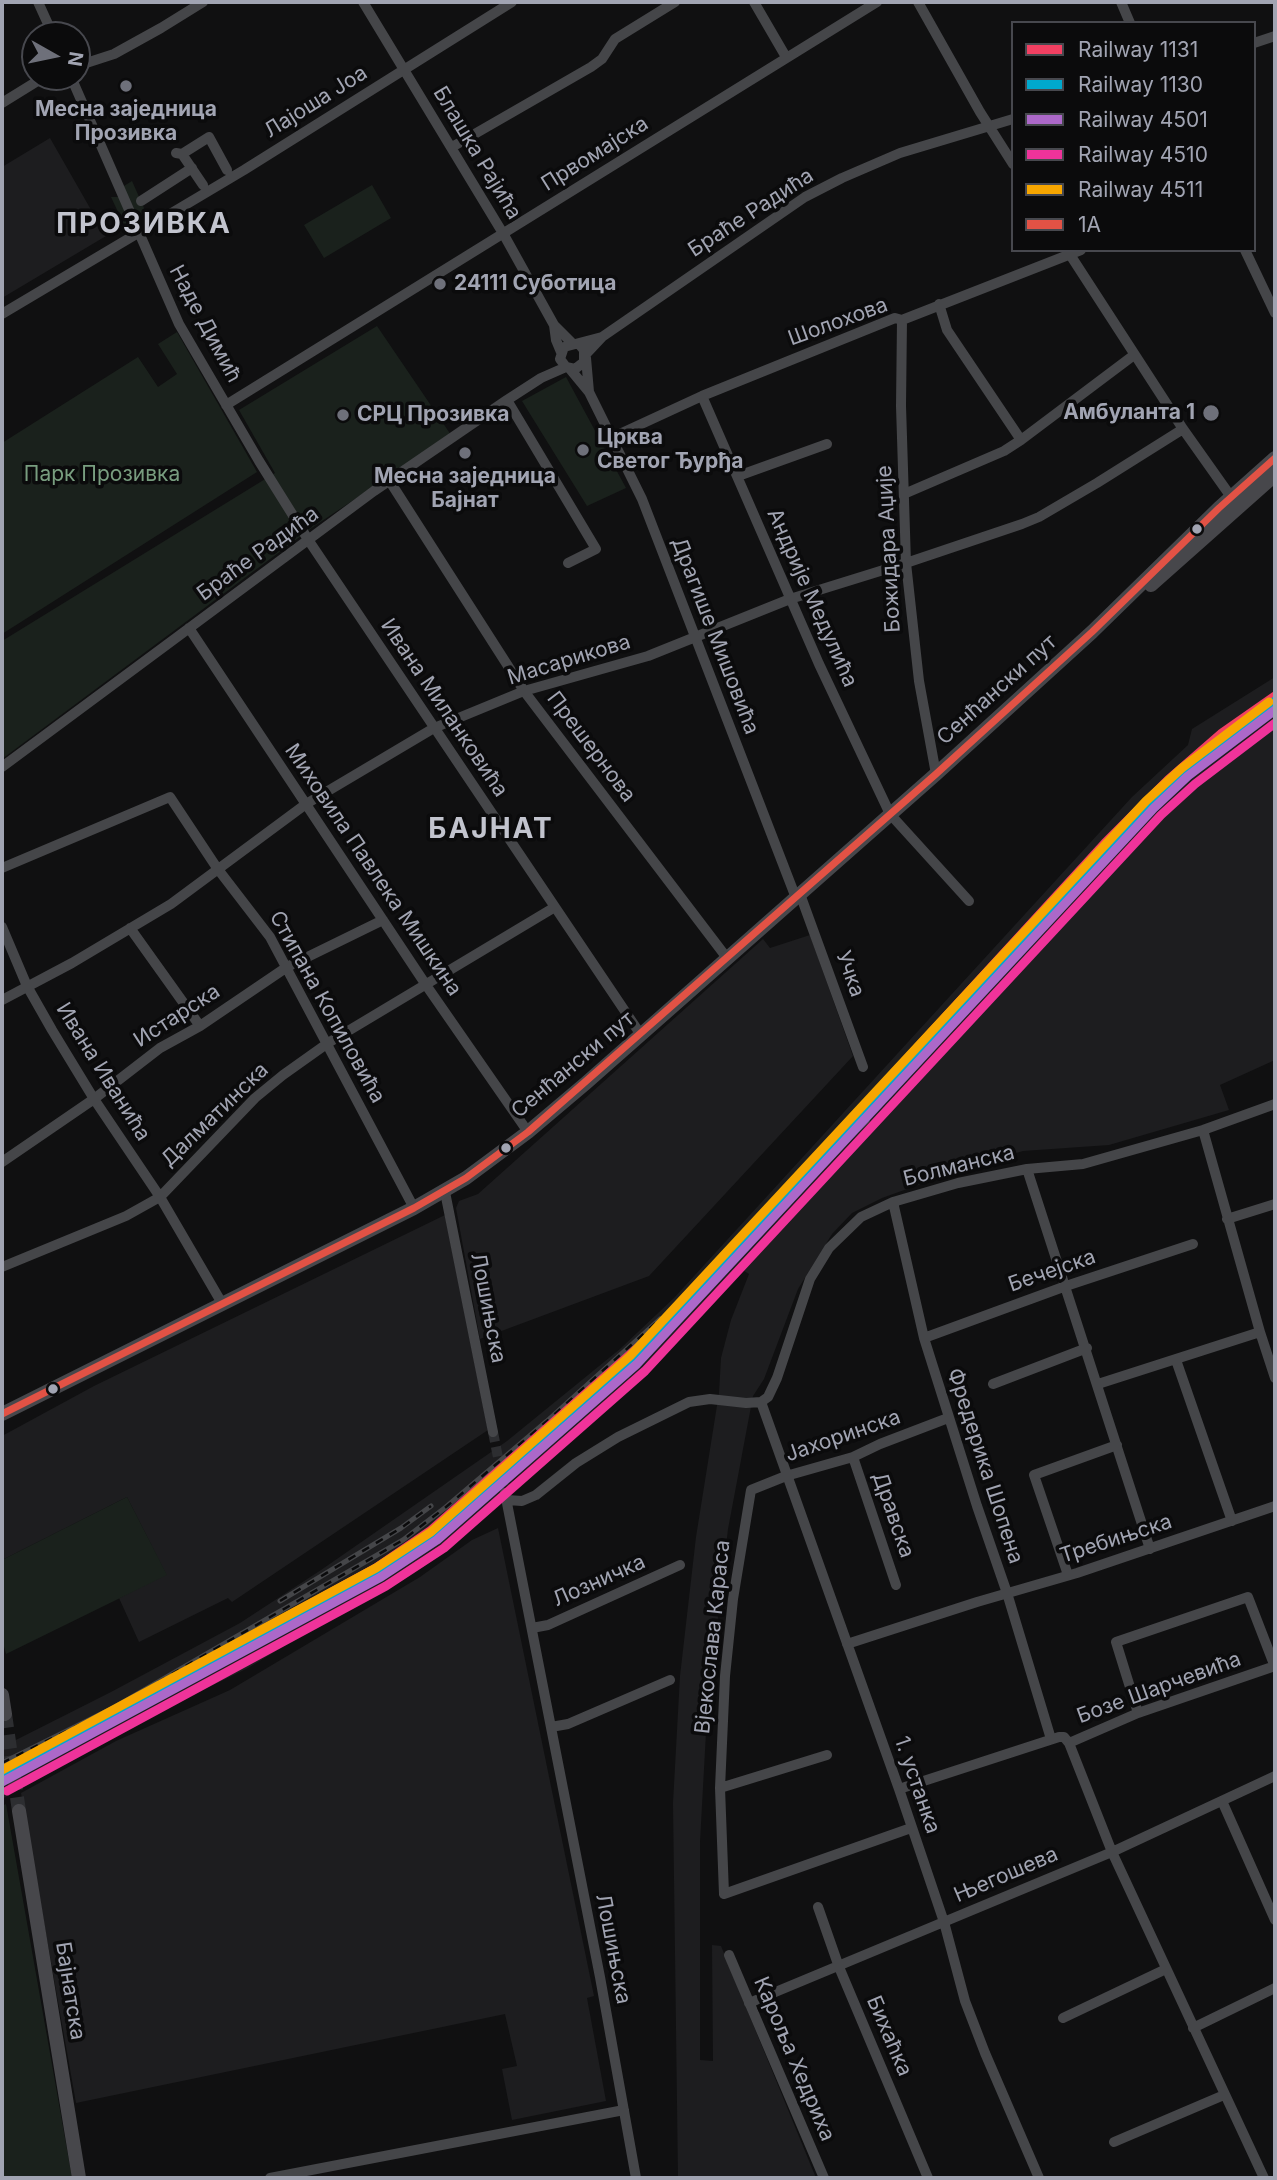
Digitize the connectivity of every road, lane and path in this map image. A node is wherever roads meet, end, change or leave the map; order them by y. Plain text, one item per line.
1 (38, 2) edge
2 (203, 2) edge
3 (363, 2) edge
4 (512, 2) edge
5 (675, 2) edge
6 (754, 2) edge
7 (877, 2) edge
8 (918, 2) edge
9 (1121, 2) edge
10 (47, 21) edge
11 (1129, 21) edge
12 (1275, 36) edge
13 (1256, 42) edge
14 (786, 57) junction
15 (91, 61) edge
16 (404, 70) junction
17 (21, 91) edge
18 (77, 91) edge
19 (2, 103) edge
20 (1011, 120) edge
21 (990, 127) junction
22 (452, 147) junction
23 (1011, 161) edge
24 (192, 169) junction
25 (227, 170) dead end
26 (203, 185) dead end
27 (141, 201) dead end
28 (139, 234) junction
29 (504, 235) junction
30 (1073, 252) edge
31 (1246, 252) edge
32 (939, 304) junction
33 (1275, 313) edge
34 (2, 314) edge
35 (902, 320) junction
36 (554, 325) junction
37 (581, 350) junction
38 (1134, 355) junction
39 (564, 362) junction
40 (589, 392) junction
41 (702, 396) junction
42 (507, 400) junction
43 (226, 405) junction
44 (1183, 429) junction
45 (611, 438) junction
46 (1021, 440) junction
47 (827, 444) dead end
48 (1275, 458) edge
49 (1275, 475) edge
50 (738, 476) junction
51 (389, 480) junction
52 (904, 494) junction
53 (1235, 503) junction
54 (309, 541) junction
55 (568, 564) dead end
56 (906, 564) junction
57 (790, 598) junction
58 (189, 628) junction
59 (695, 636) junction
60 (524, 691) junction
61 (434, 728) junction
62 (2, 767) edge
63 (936, 774) junction
64 (306, 804) junction
65 (890, 814) junction
66 (2, 868) edge
67 (218, 868) junction
68 (798, 896) junction
69 (969, 901) dead end
70 (555, 907) junction
71 (383, 920) junction
72 (2, 928) edge
73 (130, 929) junction
74 (727, 958) junction
75 (287, 967) junction
76 (426, 985) junction
77 (27, 986) junction
78 (2, 1000) edge
79 (200, 1026) junction
80 (641, 1035) junction
81 (328, 1043) junction
82 (863, 1067) dead end
83 (94, 1099) junction
84 (1275, 1104) edge
85 (1203, 1130) junction
86 (528, 1132) junction
87 (2, 1162) edge
88 (1027, 1169) junction
89 (445, 1192) junction
90 (160, 1196) junction
91 (893, 1202) junction
92 (1275, 1204) edge
93 (414, 1208) junction
94 (1227, 1219) junction
95 (1193, 1244) dead end
96 (2, 1268) edge
97 (1066, 1286) junction
98 (223, 1305) junction
99 (1260, 1332) junction
100 (923, 1338) junction
101 (1087, 1348) junction
102 (1176, 1360) junction
103 (1275, 1378) edge
104 (993, 1384) dead end
105 (1098, 1384) junction
106 (761, 1402) junction
107 (2, 1415) edge
108 (948, 1418) junction
109 (493, 1432) tunnel mouth
110 (1117, 1445) junction
111 (853, 1457) junction
112 (786, 1476) junction
113 (751, 1490) joint
114 (1275, 1506) edge
115 (1232, 1521) junction
116 (1150, 1549) junction
117 (680, 1565) dead end
118 (1068, 1575) junction
119 (896, 1585) dead end
120 (1007, 1594) junction
121 (532, 1628) junction
122 (847, 1644) junction
123 (1275, 1666) edge
124 (670, 1680) dead end
125 (2, 1695) edge
126 (1138, 1713) junction
127 (5, 1714) dead end
128 (551, 1727) junction
129 (1051, 1739) junction
130 (1069, 1743) junction
131 (827, 1755) dead end
132 (1275, 1776) edge
133 (720, 1788) junction
134 (899, 1789) junction
135 (1222, 1801) junction
136 (19, 1811) tunnel mouth
137 (911, 1828) junction
138 (1112, 1852) junction
139 (818, 1907) dead end
140 (1275, 1920) edge
141 (944, 1922) junction
142 (729, 1955) dead end
143 (839, 1966) junction
144 (1166, 1969) junction
145 (1275, 1989) edge
146 (749, 2003) junction
147 (1063, 2018) dead end
148 (1193, 2028) junction
149 (1224, 2095) junction
150 (624, 2110) junction
151 (1114, 2142) dead end
152 (79, 2178) edge
153 (270, 2178) edge
154 (636, 2178) edge
155 (824, 2178) edge
156 (928, 2178) edge
157 (1039, 2178) edge
158 (1264, 2178) edge

1 - 10 street
2 - 15 street
3 - 16 street, Блашка Рајића
4 - 16 street, Лајоша Јоа
5 - 22 street
6 - 14 street
7 - 14 street, Првомајска
8 - 21 street
9 - 11 street
12 - 13 street
14 - 29 street, Првомајска
16 - 22 street, Блашка Рајића
16 - 28 street, Лајоша Јоа
17 - 19 street
18 - 28 street, Наде Димић
20 - 21 street, Браће Радића
21 - 23 street
21 - 37 street, Браће Радића
22 - 29 street, Блашка Рајића
24 - 25 street
24 - 26 street
24 - 27 street
28 - 34 street, Лајоша Јоа
28 - 43 street, Наде Димић
29 - 36 street, Блашка Рајића
29 - 43 street, Првомајска
30 - 32 street, Шолохова
30 - 38 street
31 - 33 street
32 - 35 street, Шолохова
32 - 46 street
35 - 41 street, Шолохова
35 - 52 street, Божидара Аџије
36 - 37 street, Блашка Рајића
36 - 39 street, Блашка Рајића
37 - 39 street
37 - 39 street
37 - 40 street, Драгише Мишовића
38 - 44 street
38 - 46 street
39 - 40 street, Драгише Мишовића
39 - 42 street, Браће Радића
40 - 45 street, Драгише Мишовића
41 - 45 street, Шолохова
41 - 50 street, Андрије Медулића
42 - 51 street, Браће Радића
42 - 55 street
43 - 54 street, Наде Димић
44 - 53 street
44 - 56 street, Масарикова
45 - 59 street, Драгише Мишовића
46 - 52 street
47 - 50 street
48 - 53 main road, Сенћански пут
49 - 53 main road, Сенћански пут
50 - 57 street, Андрије Медулића
51 - 54 street, Браће Радића
51 - 60 street, Прешернова
52 - 56 street, Божидара Аџије
53 - 63 main road, Сенћански пут
54 - 58 street, Браће Радића
54 - 61 street, Ивана Миланковића
56 - 57 street, Масарикова
56 - 63 street, Божидара Аџије
57 - 59 street, Масарикова
57 - 65 street, Андрије Медулића
58 - 62 street, Браће Радића
58 - 64 street, Миховила Павлека Мишкина
59 - 60 street, Масарикова
59 - 68 street, Драгише Мишовића
60 - 61 street, Масарикова
60 - 74 street, Прешернова
61 - 64 street, Масарикова
61 - 70 street, Ивана Миланковића
63 - 65 main road, Сенћански пут
64 - 67 street, Масарикова
64 - 71 street, Миховила Павлека Мишкина
65 - 68 main road, Сенћански пут
65 - 69 street, Андрије Медулића
66 - 67 street, Стипана Копиловића
67 - 73 street, Масарикова
67 - 75 street, Стипана Копиловића
68 - 74 main road, Сенћански пут
68 - 82 street, Учка
70 - 76 street, Далматинска
70 - 80 street, Ивана Миланковића
71 - 75 street, Истарска
71 - 76 street, Миховила Павлека Мишкина
72 - 77 street, Ивана Иванића
73 - 77 street, Масарикова
73 - 79 street
74 - 80 main road, Сенћански пут
75 - 79 street, Истарска
75 - 81 street, Стипана Копиловића
76 - 81 street, Далматинска
76 - 86 street, Миховила Павлека Мишкина
77 - 78 street, Масарикова
77 - 83 street, Ивана Иванића
79 - 83 street, Истарска
80 - 86 main road, Сенћански пут
81 - 90 street, Далматинска
81 - 93 street, Стипана Копиловића
83 - 87 street, Истарска
83 - 90 street, Ивана Иванића
84 - 85 street, Болманска
85 - 88 street, Болманска
85 - 94 street
86 - 89 main road, Сенћански пут
88 - 91 street, Болманска
88 - 97 street
89 - 93 main road, Сенћански пут
89 - 109 street, Лошињска
90 - 96 street, Далматинска
90 - 98 street, Ивана Иванића
91 - 100 street, Фредерика Шопена
91 - 106 street, Болманска
92 - 94 street
93 - 98 main road, Сенћански пут
94 - 99 street
95 - 97 street, Бечејска
97 - 100 street, Бечејска
97 - 101 street
98 - 107 main road, Сенћански пут
99 - 102 street
99 - 103 street
100 - 108 street, Фредерика Шопена
101 - 104 street
101 - 105 street
102 - 105 street
102 - 115 street
105 - 110 street
106 - 112 street, 1. устанка
106 - 121 street, Лошињска
108 - 111 street, Јахоринска
108 - 120 street, Фредерика Шопена
110 - 116 street
110 - 118 street
111 - 112 street, Јахоринска
111 - 119 street, Дравска
112 - 113 street, Јахоринска
112 - 122 street, 1. устанка
113 - 133 street, Вјекослава Караса
114 - 115 street, Требињска
115 - 116 street, Требињска
116 - 118 street, Требињска
117 - 121 street, Лозничка
118 - 120 street, Требињска
120 - 122 street, Требињска
120 - 129 street, Фредерика Шопена
121 - 128 street, Лошињска
122 - 134 street, 1. устанка
123 - 126 street, Бозе Шарчевића
123 - 126 street
124 - 128 street
125 - 127 main road
126 - 130 street, Бозе Шарчевића
128 - 150 street, Лошињска
129 - 130 street, Бозе Шарчевића
129 - 134 street
130 - 138 street
131 - 133 street
132 - 135 street, Његошева
133 - 137 street, Вјекослава Караса
134 - 137 street, 1. устанка
135 - 138 street, Његошева
135 - 140 street
136 - 152 main road, Бајнатска
137 - 141 street, 1. устанка
138 - 141 street, Његошева
138 - 144 street
139 - 143 street, Бихаћка
141 - 143 street, Његошева
141 - 157 street, 1. устанка
142 - 146 street, Кароља Хедриха
143 - 146 street, Његошева
143 - 156 street, Бихаћка
144 - 147 street
144 - 148 street
145 - 148 street
146 - 155 street, Кароља Хедриха
148 - 149 street
149 - 151 street
149 - 158 street
150 - 153 street
150 - 154 street, Лошињска

